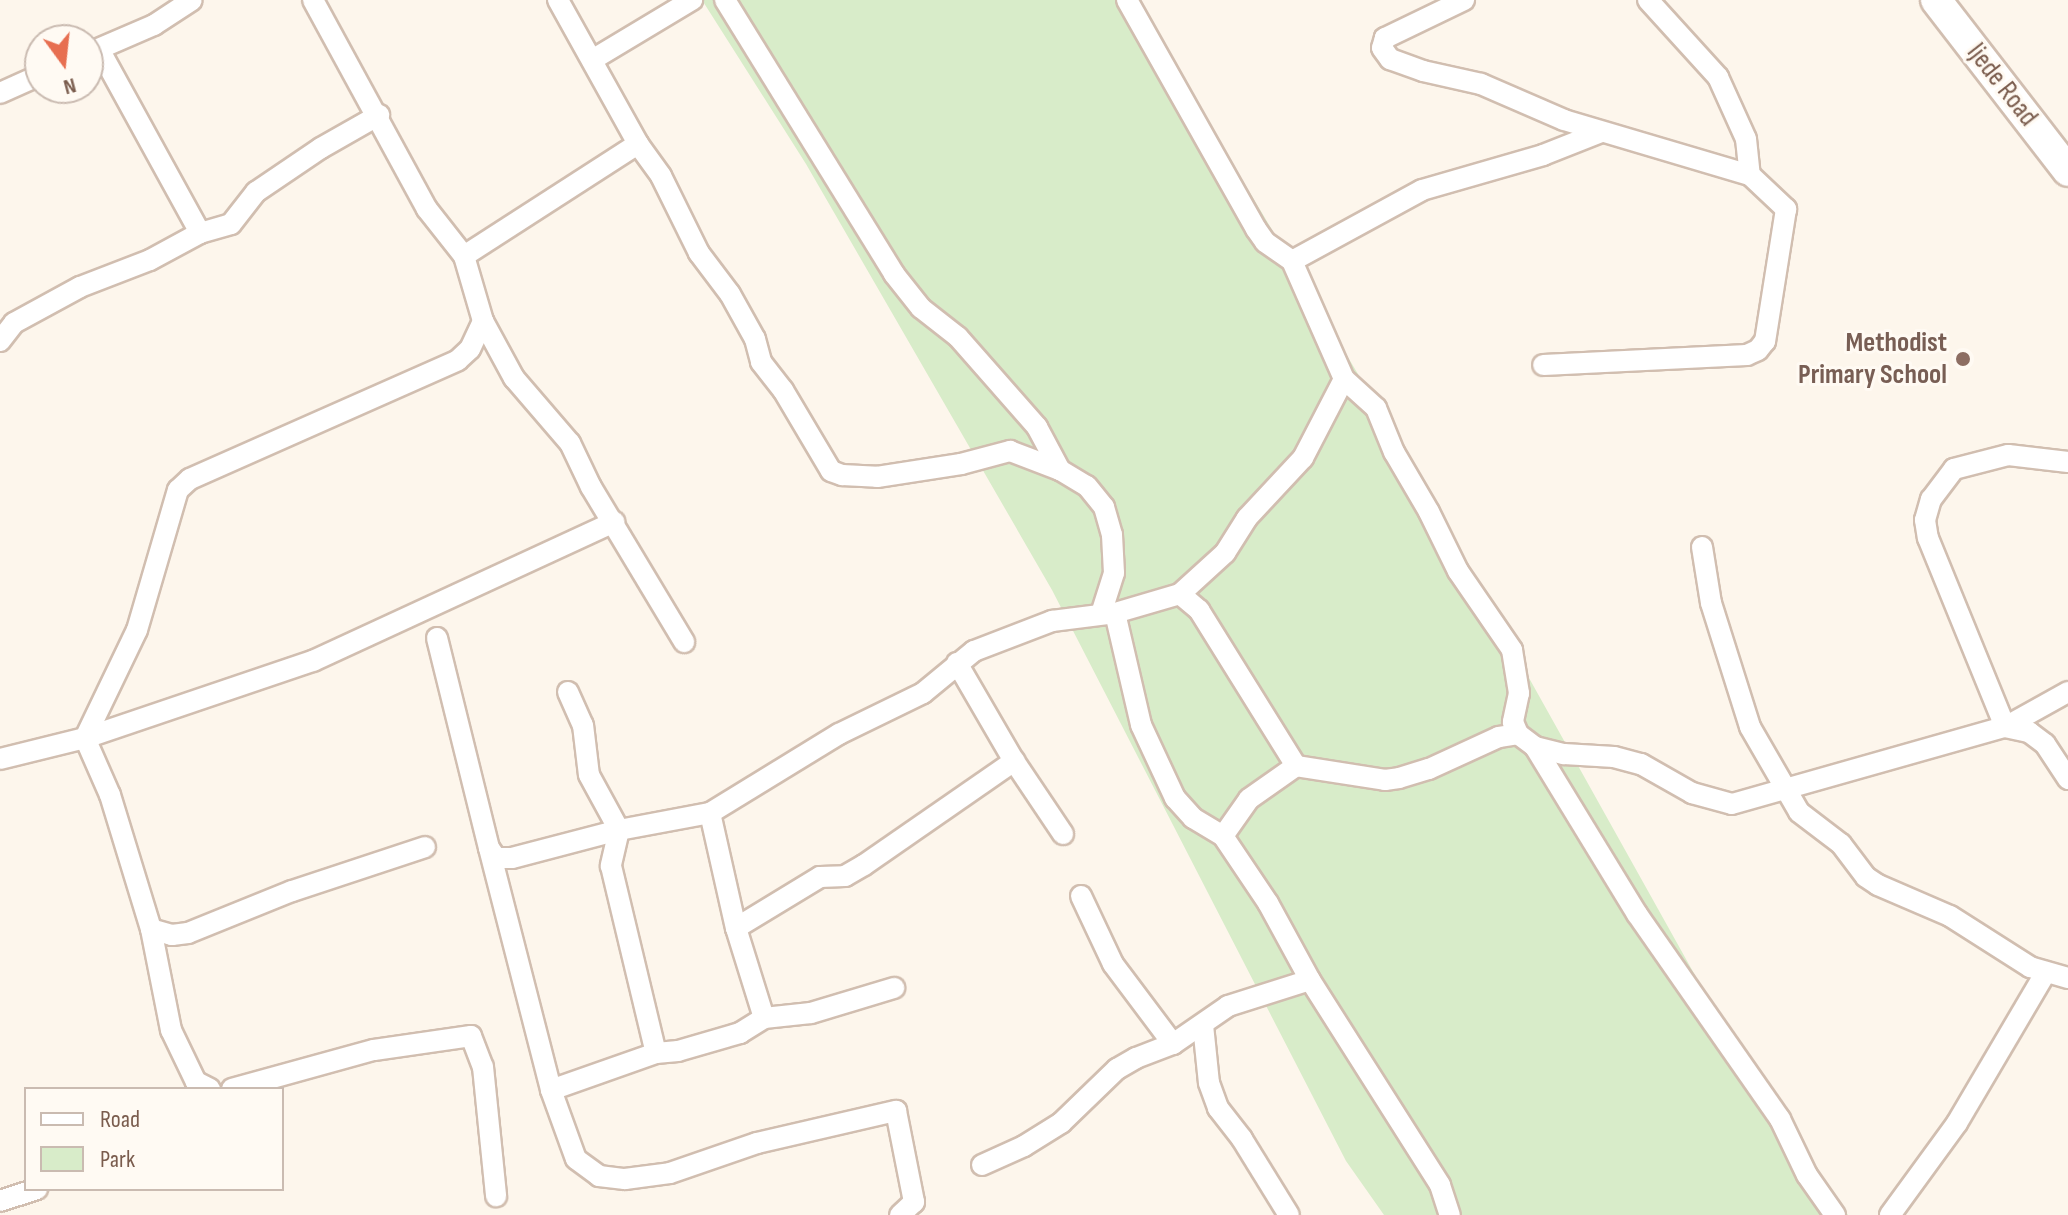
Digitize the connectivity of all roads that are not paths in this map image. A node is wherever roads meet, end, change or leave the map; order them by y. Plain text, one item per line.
1 (192, 0) edge
2 (313, 0) edge
3 (558, 0) edge
4 (692, 0) edge
5 (725, 0) edge
6 (1127, 0) edge
7 (1464, 0) edge
8 (1648, 0) edge
9 (1936, 0) edge
10 (1434, 5) edge
11 (104, 47) edge
12 (592, 60) junction
13 (104, 68) edge
14 (24, 82) edge
15 (0, 93) edge
16 (379, 115) junction
17 (1601, 132) junction
18 (638, 144) junction
19 (2068, 171) edge
20 (1750, 175) junction
21 (200, 233) junction
22 (464, 256) junction
23 (1292, 261) junction
24 (483, 321) junction
25 (0, 341) edge
26 (1543, 365) dead end
27 (1344, 379) junction
28 (2068, 462) edge
29 (1060, 470) junction
30 (614, 522) junction
31 (1702, 547) dead end
32 (1180, 594) junction
33 (1108, 614) junction
34 (437, 638) dead end
35 (684, 642) dead end
36 (957, 663) junction
37 (568, 692) dead end
38 (2068, 692) edge
39 (2005, 727) junction
40 (1510, 731) junction
41 (85, 738) junction
42 (1535, 747) junction
43 (0, 759) edge
44 (1014, 761) junction
45 (1296, 766) junction
46 (2068, 779) edge
47 (1784, 791) junction
48 (710, 813) junction
49 (619, 830) junction
50 (1063, 834) dead end
51 (1223, 836) junction
52 (425, 847) dead end
53 (489, 848) junction
54 (1081, 896) dead end
55 (736, 928) junction
56 (151, 929) junction
57 (2046, 972) junction
58 (2068, 978) edge
59 (1310, 980) junction
60 (894, 988) dead end
61 (764, 1018) junction
62 (1203, 1025) junction
63 (1173, 1044) junction
64 (656, 1053) junction
65 (206, 1087) edge
66 (239, 1087) edge
67 (551, 1090) junction
68 (982, 1165) dead end
69 (31, 1191) edge
70 (496, 1196) dead end
71 (0, 1201) edge
72 (900, 1215) edge
73 (1289, 1215) edge
74 (1450, 1215) edge
75 (1835, 1215) edge
76 (1890, 1215) edge

1 - 11 street
2 - 16 street
3 - 12 street
4 - 12 street
5 - 29 street
6 - 23 street
7 - 10 street
8 - 20 street
9 - 19 main road, Ijede Road
10 - 17 street
12 - 18 street
13 - 21 street
14 - 15 street
16 - 21 street
16 - 22 street
17 - 20 street
17 - 23 street
18 - 22 street
18 - 29 street
20 - 26 street
21 - 25 street
22 - 24 street
23 - 27 street
24 - 30 street
24 - 41 street
27 - 32 street
27 - 40 street
28 - 39 street
29 - 33 street
30 - 35 street
30 - 41 street
31 - 47 street
32 - 33 street
32 - 45 street
33 - 36 street
33 - 51 street
34 - 53 street
36 - 44 street
36 - 48 street
37 - 49 street
38 - 39 street
39 - 46 street
39 - 47 street
40 - 42 street
40 - 45 street
41 - 43 street
41 - 56 street
42 - 47 street
42 - 75 street
44 - 50 street
44 - 55 street
45 - 51 street
47 - 57 street
48 - 49 street
48 - 55 street
49 - 53 street
49 - 64 street
51 - 59 street
52 - 56 street
53 - 67 street
54 - 63 street
55 - 61 street
56 - 65 street
57 - 58 street
57 - 76 street
59 - 62 street
59 - 74 street
60 - 61 street
61 - 64 street
62 - 63 street
62 - 73 street
63 - 68 street
64 - 67 street
66 - 70 street
67 - 72 street
69 - 71 street

